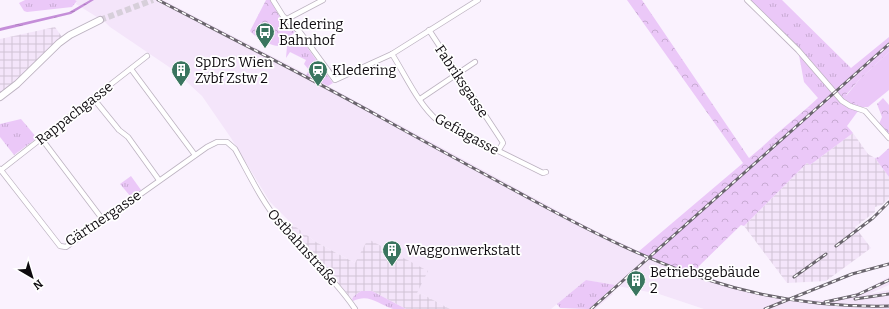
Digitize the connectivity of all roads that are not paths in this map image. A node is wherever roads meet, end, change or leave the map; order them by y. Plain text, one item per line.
1 (273, 0) edge
2 (323, 0) edge
3 (478, 0) edge
4 (747, 0) edge
5 (287, 19) junction
6 (100, 20) tunnel mouth
7 (429, 30) junction
8 (392, 54) junction
9 (147, 56) dead end
10 (476, 62) dead end
11 (131, 69) junction
12 (457, 74) junction
13 (0, 97) edge
14 (93, 98) junction
15 (420, 99) junction
16 (41, 138) junction
17 (889, 138) edge
18 (207, 147) joint
19 (498, 151) junction
20 (195, 155) junction
21 (0, 169) edge
22 (546, 172) dead end
23 (159, 180) junction
24 (103, 220) junction
25 (355, 309) edge

1 - 5 street
2 - 5 street
3 - 7 street
4 - 17 street
5 - 8 street
6 - 13 main road
7 - 8 street
7 - 12 street, Fabriksgasse
8 - 15 street, Gefiagasse
9 - 11 street, Rappachgasse
10 - 12 street
11 - 14 street, Rappachgasse
11 - 20 street
12 - 15 street
12 - 19 street, Fabriksgasse
14 - 16 street, Rappachgasse
14 - 23 street
15 - 19 street, Gefiagasse
16 - 21 street, Rappachgasse
16 - 24 street
18 - 20 street, Gärtnergasse
18 - 25 street, Ostbahnstraße
19 - 22 street, Gefiagasse
20 - 23 street, Gärtnergasse
21 - 24 street, Gärtnergasse
23 - 24 street, Gärtnergasse

